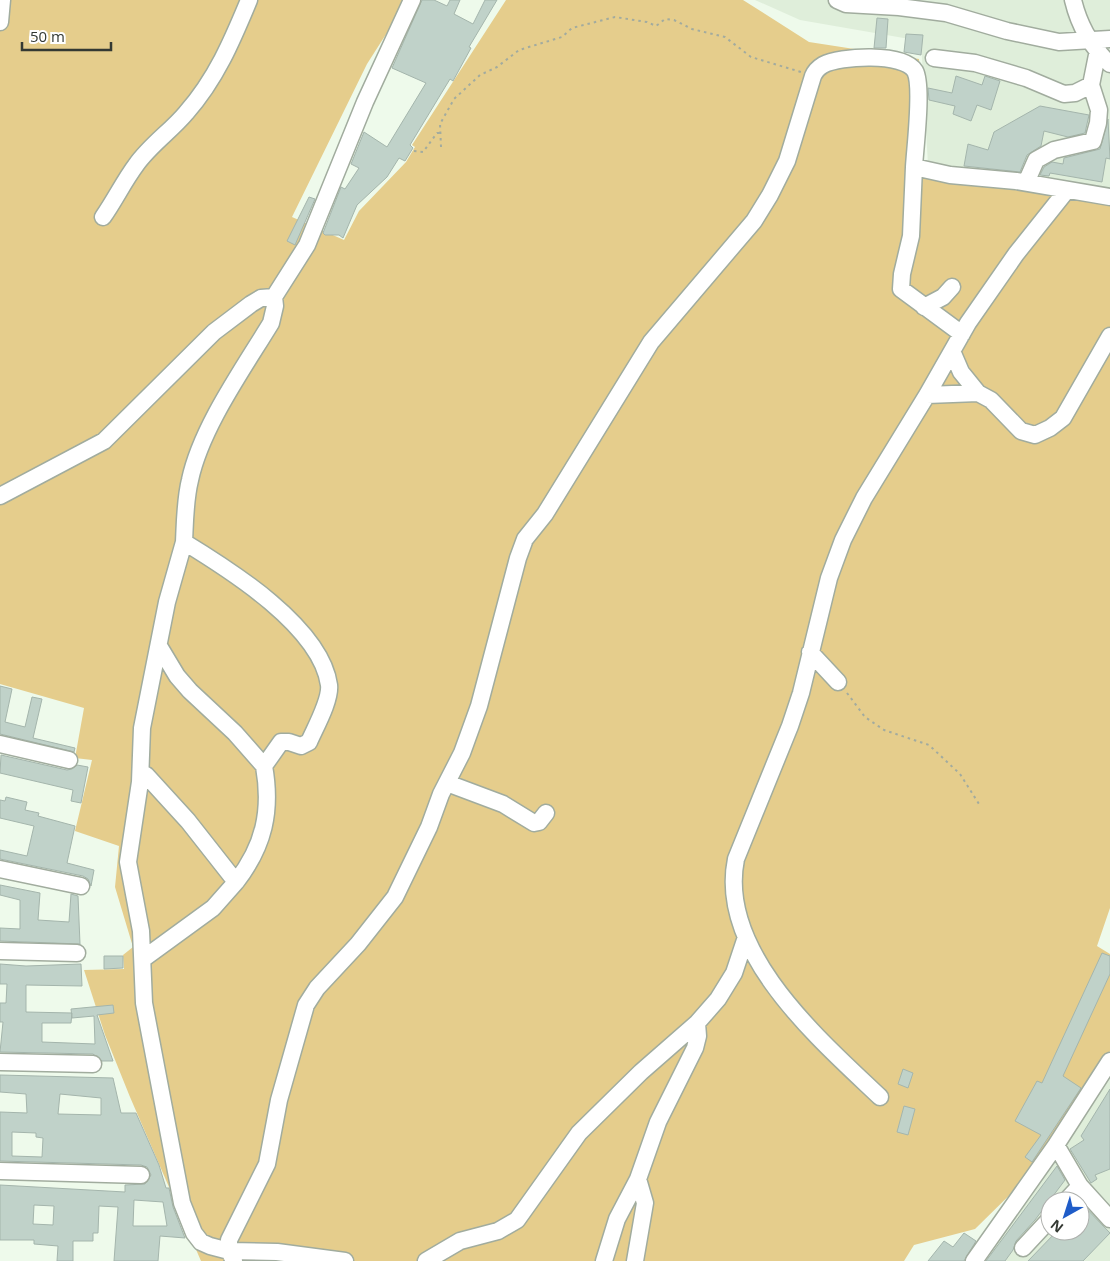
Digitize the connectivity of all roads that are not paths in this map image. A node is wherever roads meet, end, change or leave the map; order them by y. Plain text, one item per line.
1 (2, 0) edge
2 (250, 0) edge
3 (412, 0) edge
4 (837, 0) edge
5 (1073, 0) edge
6 (0, 22) edge
7 (1110, 39) edge
8 (934, 58) dead end
9 (1103, 58) edge
10 (1091, 85) junction
11 (914, 167) junction
12 (1029, 176) dead end
13 (1067, 190) junction
14 (1110, 197) edge
15 (103, 217) dead end
16 (952, 287) dead end
17 (274, 296) junction
18 (924, 307) junction
19 (962, 334) junction
20 (1110, 336) edge
21 (952, 351) junction
22 (978, 393) junction
23 (927, 395) junction
24 (0, 496) edge
25 (184, 542) junction
26 (159, 646) junction
27 (810, 652) junction
28 (838, 682) road end
29 (0, 744) edge
30 (69, 760) dead end
31 (264, 766) junction
32 (141, 772) junction
33 (447, 783) junction
34 (546, 813) dead end
35 (0, 869) edge
36 (236, 882) junction
37 (81, 886) dead end
38 (746, 936) junction
39 (0, 951) edge
40 (77, 953) dead end
41 (143, 959) junction
42 (697, 1023) junction
43 (1110, 1061) edge
44 (0, 1062) edge
45 (93, 1064) dead end
46 (880, 1097) dead end
47 (1056, 1145) junction
48 (0, 1171) edge
49 (141, 1175) dead end
50 (638, 1179) junction
51 (1080, 1186) junction
52 (1075, 1191) edge
53 (1110, 1219) edge
54 (1040, 1230) edge
55 (1023, 1248) dead end
56 (231, 1256) edge
57 (345, 1261) edge
58 (426, 1261) edge
59 (604, 1261) edge
60 (635, 1261) edge
61 (974, 1261) edge

1 - 6 street
2 - 15 street
3 - 17 street
4 - 9 street
5 - 9 street
7 - 9 street
8 - 10 street
9 - 10 street
10 - 12 street
11 - 13 street
11 - 18 street
11 - 33 street
13 - 14 street
13 - 19 street
16 - 18 street
17 - 24 street
17 - 25 street
18 - 19 street
19 - 21 street
20 - 22 street
21 - 22 street
21 - 23 street
22 - 23 street
23 - 27 street
25 - 26 street
25 - 31 street
26 - 31 street
26 - 32 street
27 - 28 street
27 - 38 street
29 - 30 street
31 - 36 street
32 - 36 street
32 - 41 street
33 - 34 street
33 - 56 street
35 - 37 street
36 - 41 street
38 - 42 street
38 - 46 street
39 - 40 street
41 - 56 street
42 - 50 street
42 - 58 street
43 - 47 street
44 - 45 street
47 - 51 street
47 - 61 street
48 - 49 street
50 - 59 street
50 - 60 street
51 - 52 street
51 - 53 street
54 - 55 street
56 - 57 street

